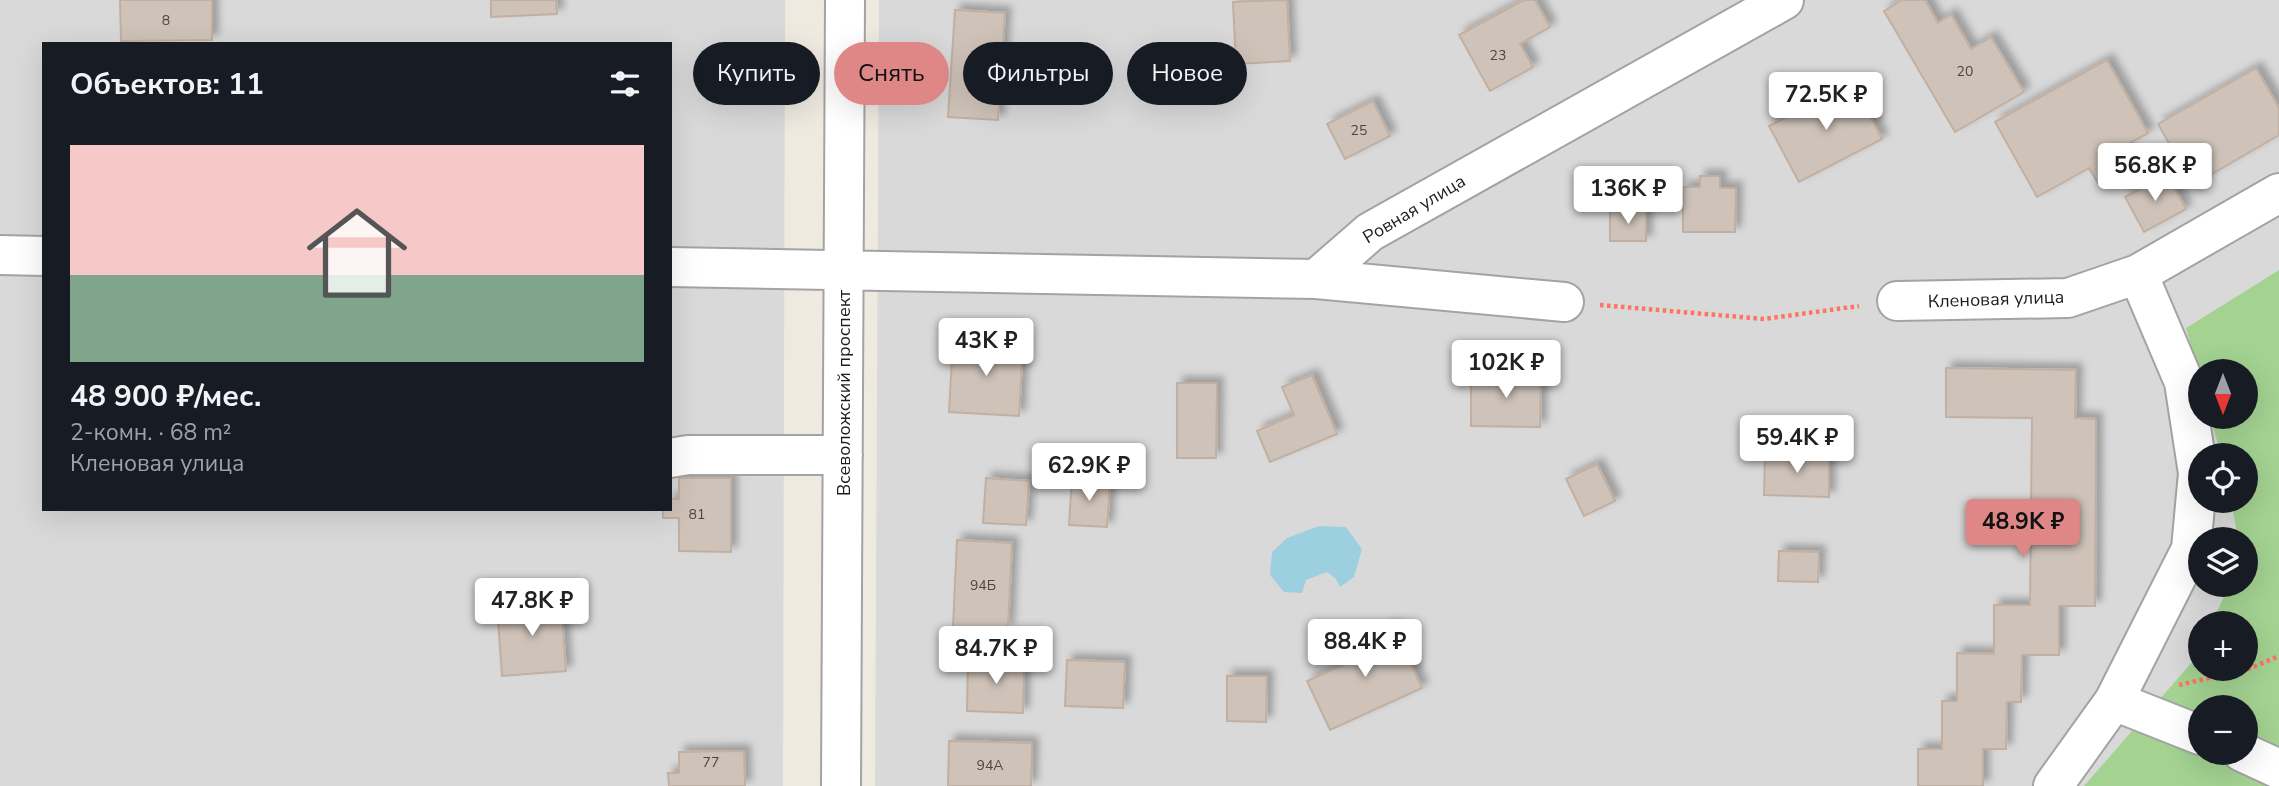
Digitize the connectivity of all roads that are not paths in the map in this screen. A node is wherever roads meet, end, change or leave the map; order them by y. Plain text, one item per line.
1 (845, 0) edge
2 (1784, 0) edge
3 (2279, 193) edge
4 (0, 255) edge
5 (42, 256) edge
6 (672, 267) edge
7 (845, 270) junction
8 (2138, 274) junction
9 (1316, 279) junction
10 (1897, 301) road end
11 (1564, 302) road end
12 (843, 455) junction
13 (672, 458) edge
14 (2114, 701) junction
15 (2188, 730) edge
16 (2258, 759) edge
17 (2279, 769) edge
18 (841, 786) edge
19 (2053, 786) edge

1 - 7 street, Всеволожский проспект
2 - 9 street, Ровная улица
3 - 8 street, Кленовая улица
4 - 5 street
6 - 7 street
7 - 9 street
7 - 12 street, Всеволожский проспект
8 - 10 street, Кленовая улица
8 - 14 street
9 - 11 street
12 - 13 street
12 - 18 street, Всеволожский проспект
14 - 15 street
14 - 19 street
16 - 17 street

